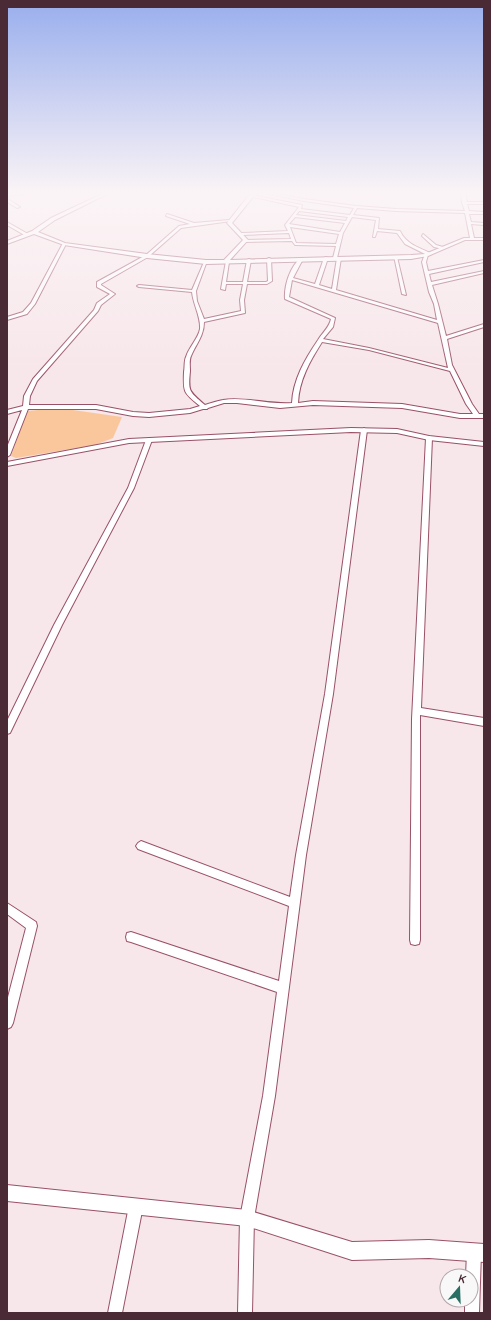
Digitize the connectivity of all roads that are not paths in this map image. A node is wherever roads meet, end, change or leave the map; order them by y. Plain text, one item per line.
1 (427, 254) edge
2 (58, 255) edge
3 (137, 255) edge
4 (231, 255) edge
5 (338, 255) edge
6 (421, 255) edge
7 (147, 256) junction
8 (395, 257) junction
9 (326, 258) junction
10 (337, 258) junction
11 (269, 259) junction
12 (301, 259) junction
13 (249, 260) junction
14 (484, 261) edge
15 (206, 262) junction
16 (227, 262) junction
17 (484, 272) edge
18 (427, 273) junction
19 (290, 278) junction
20 (246, 282) junction
21 (224, 283) junction
22 (429, 284) junction
23 (139, 286) dead end
24 (317, 286) junction
25 (223, 289) dead end
26 (334, 290) junction
27 (194, 291) junction
28 (404, 294) dead end
29 (7, 319) edge
30 (202, 321) junction
31 (440, 322) junction
32 (484, 325) edge
33 (444, 338) junction
34 (320, 340) junction
35 (451, 370) junction
36 (295, 404) junction
37 (26, 407) junction
38 (205, 408) junction
39 (7, 412) edge
40 (477, 416) junction
41 (484, 416) edge
42 (364, 430) junction
43 (429, 438) junction
44 (149, 440) junction
45 (484, 444) edge
46 (7, 456) edge
47 (7, 464) edge
48 (417, 711) junction
49 (484, 722) edge
50 (7, 730) edge
51 (141, 846) dead end
52 (294, 902) junction
53 (7, 908) edge
54 (131, 937) dead end
55 (415, 940) dead end
56 (283, 988) junction
57 (7, 1023) edge
58 (7, 1193) edge
59 (136, 1206) junction
60 (247, 1218) junction
61 (479, 1253) edge
62 (115, 1313) edge
63 (245, 1313) edge
64 (472, 1313) edge

1 - 18 street
2 - 29 street
3 - 7 street
4 - 16 street
5 - 10 street
6 - 8 street
7 - 15 street
7 - 37 street
8 - 10 street
8 - 28 street
9 - 10 street
9 - 12 street
9 - 24 street
10 - 26 street
11 - 12 street
11 - 13 street
11 - 20 street
12 - 19 street
13 - 16 street
13 - 20 street
14 - 18 street
15 - 16 street
15 - 27 street
16 - 21 street
17 - 22 street
18 - 22 street
19 - 24 street
19 - 34 street
20 - 21 street
20 - 30 street
21 - 25 street
22 - 31 street
23 - 27 street
24 - 26 street
26 - 31 street
27 - 30 street
30 - 38 street
31 - 33 street
32 - 33 street
33 - 35 street
34 - 35 street
34 - 36 street
35 - 40 street
36 - 38 street
36 - 40 street
37 - 38 street
37 - 39 street
37 - 46 street
40 - 41 street
42 - 43 street
42 - 44 street
42 - 52 street
43 - 45 street
43 - 48 street
44 - 47 street
44 - 50 street
48 - 49 street
48 - 55 street
51 - 52 street
52 - 56 street
53 - 57 street
54 - 56 street
56 - 60 street
58 - 59 street
59 - 60 street
59 - 62 street
60 - 61 street
60 - 63 street
61 - 64 street

